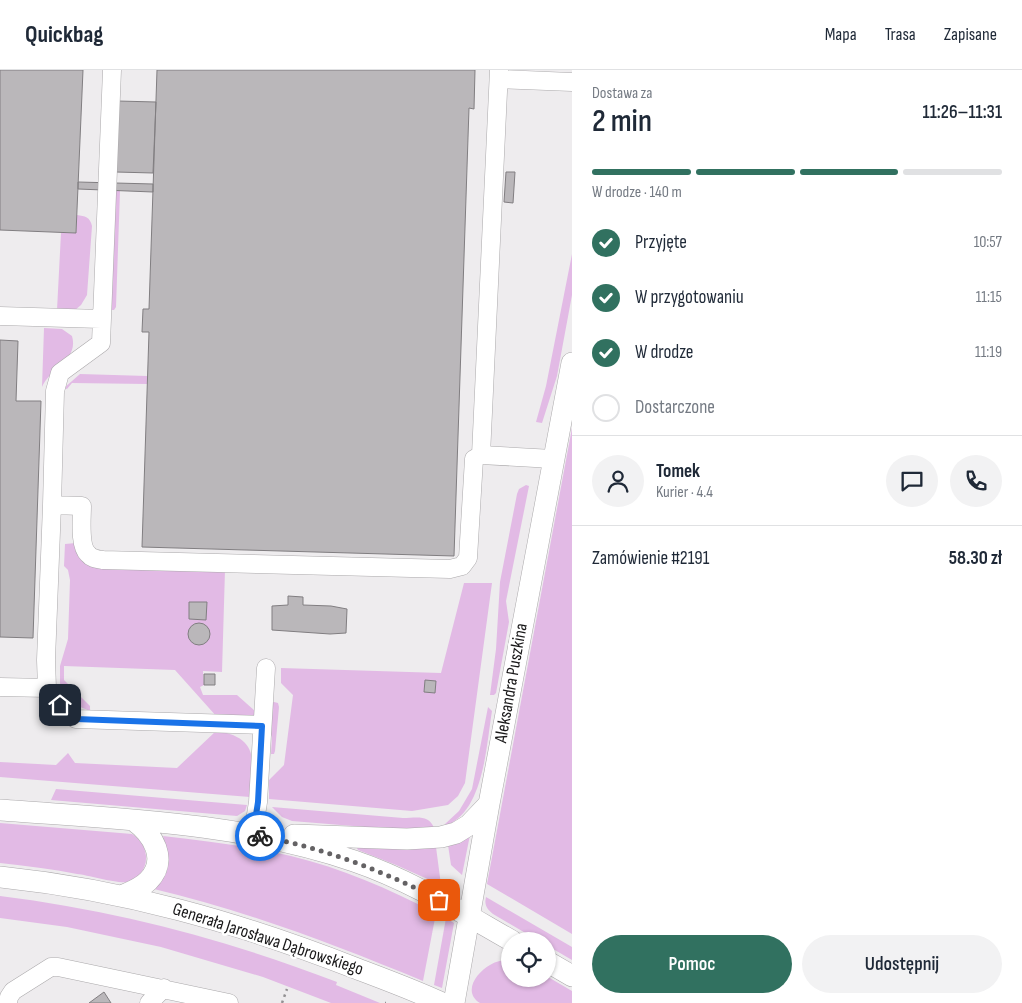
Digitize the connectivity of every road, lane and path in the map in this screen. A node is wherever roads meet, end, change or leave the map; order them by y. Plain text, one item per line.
1 (112, 70) edge
2 (499, 74) edge
3 (572, 82) edge
4 (0, 316) edge
5 (101, 319) junction
6 (572, 363) edge
7 (481, 454) junction
8 (553, 459) junction
9 (52, 505) junction
10 (266, 668) dead end
11 (0, 687) edge
12 (47, 688) junction
13 (262, 726) junction
14 (489, 804) junction
15 (0, 810) edge
16 (133, 820) junction
17 (253, 834) junction
18 (0, 877) edge
19 (124, 895) junction
20 (469, 916) junction
21 (501, 935) edge
22 (556, 967) edge
23 (572, 976) edge
24 (164, 988) junction
25 (287, 989) dead end
26 (8, 1003) edge
27 (149, 1003) edge
28 (228, 1003) edge
29 (282, 1003) edge
30 (442, 1003) edge
31 (454, 1003) edge

1 - 5 lane
2 - 3 lane
2 - 7 lane
4 - 5 lane
5 - 9 lane
6 - 8 main road, Aleksandra Puszkina
7 - 8 lane
7 - 9 lane
8 - 14 main road, Aleksandra Puszkina
9 - 12 lane
10 - 13 lane
11 - 12 lane
12 - 13 lane
13 - 17 lane
14 - 17 main road
14 - 20 main road, Aleksandra Puszkina
15 - 16 main road
16 - 17 main road
16 - 19 main road
17 - 20 main road
18 - 19 main road, Generała Jarosława Dąbrowskiego
19 - 30 main road, Generała Jarosława Dąbrowskiego
20 - 21 main road
20 - 31 main road, Aleksandra Puszkina
22 - 23 main road
24 - 26 lane
24 - 27 lane
24 - 28 lane
25 - 29 path

